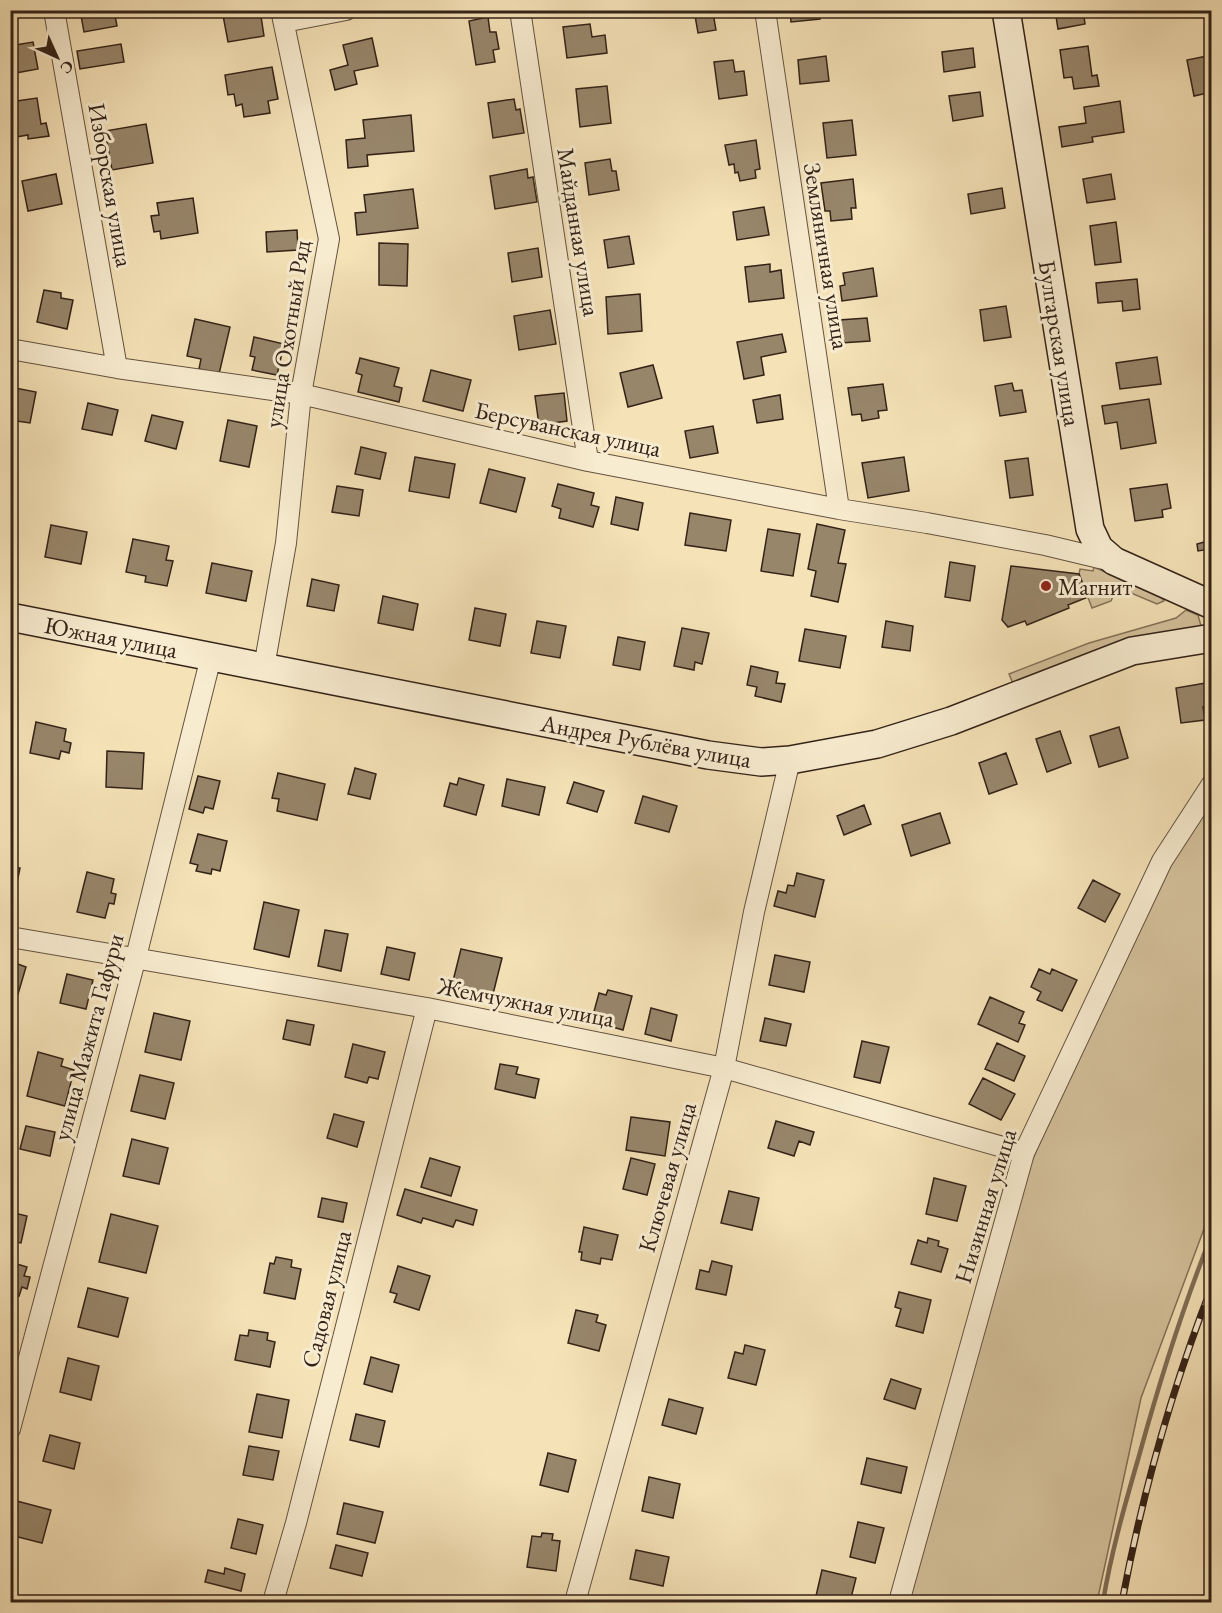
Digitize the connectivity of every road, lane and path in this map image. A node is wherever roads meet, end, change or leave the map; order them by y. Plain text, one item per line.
1 (54, 10) edge
2 (346, 10) edge
3 (520, 10) edge
4 (765, 10) edge
5 (1006, 10) edge
6 (282, 16) edge
7 (10, 349) edge
8 (117, 368) junction
9 (301, 394) junction
10 (588, 461) junction
11 (839, 509) junction
12 (1114, 561) junction
13 (1212, 605) edge
14 (10, 617) edge
15 (1212, 638) edge
16 (212, 657) junction
17 (264, 667) junction
18 (790, 760) junction
19 (1212, 784) edge
20 (10, 937) edge
21 (136, 957) junction
22 (427, 1008) junction
23 (724, 1068) junction
24 (1024, 1153) junction
25 (10, 1429) edge
26 (273, 1602) edge
27 (575, 1602) edge
28 (899, 1602) edge

1 - 8 street, Изборская улица
2 - 6 street
3 - 10 street, Майданная улица
4 - 11 street, Земляничная улица
5 - 12 street, Булгарская улица
6 - 9 street, улица Охотный Ряд
7 - 8 street, Берсуванская улица
8 - 9 street, Берсуванская улица
9 - 10 street, Берсуванская улица
9 - 17 street, улица Охотный Ряд
10 - 11 street, Берсуванская улица
11 - 12 street, Берсуванская улица
12 - 13 street, Булгарская улица
14 - 16 street, Южная улица
15 - 18 street, Андрея Рублёва улица
16 - 17 street, Андрея Рублёва улица
16 - 21 street, улица Мажита Гафури
17 - 18 street, Андрея Рублёва улица
18 - 23 street, Ключевая улица
19 - 24 street, Низинная улица
20 - 21 street, Жемчужная улица
21 - 22 street, Жемчужная улица
21 - 25 street, улица Мажита Гафури
22 - 23 street, Жемчужная улица
22 - 26 street, Садовая улица
23 - 24 street, Жемчужная улица
23 - 27 street, Ключевая улица
24 - 28 street, Низинная улица

